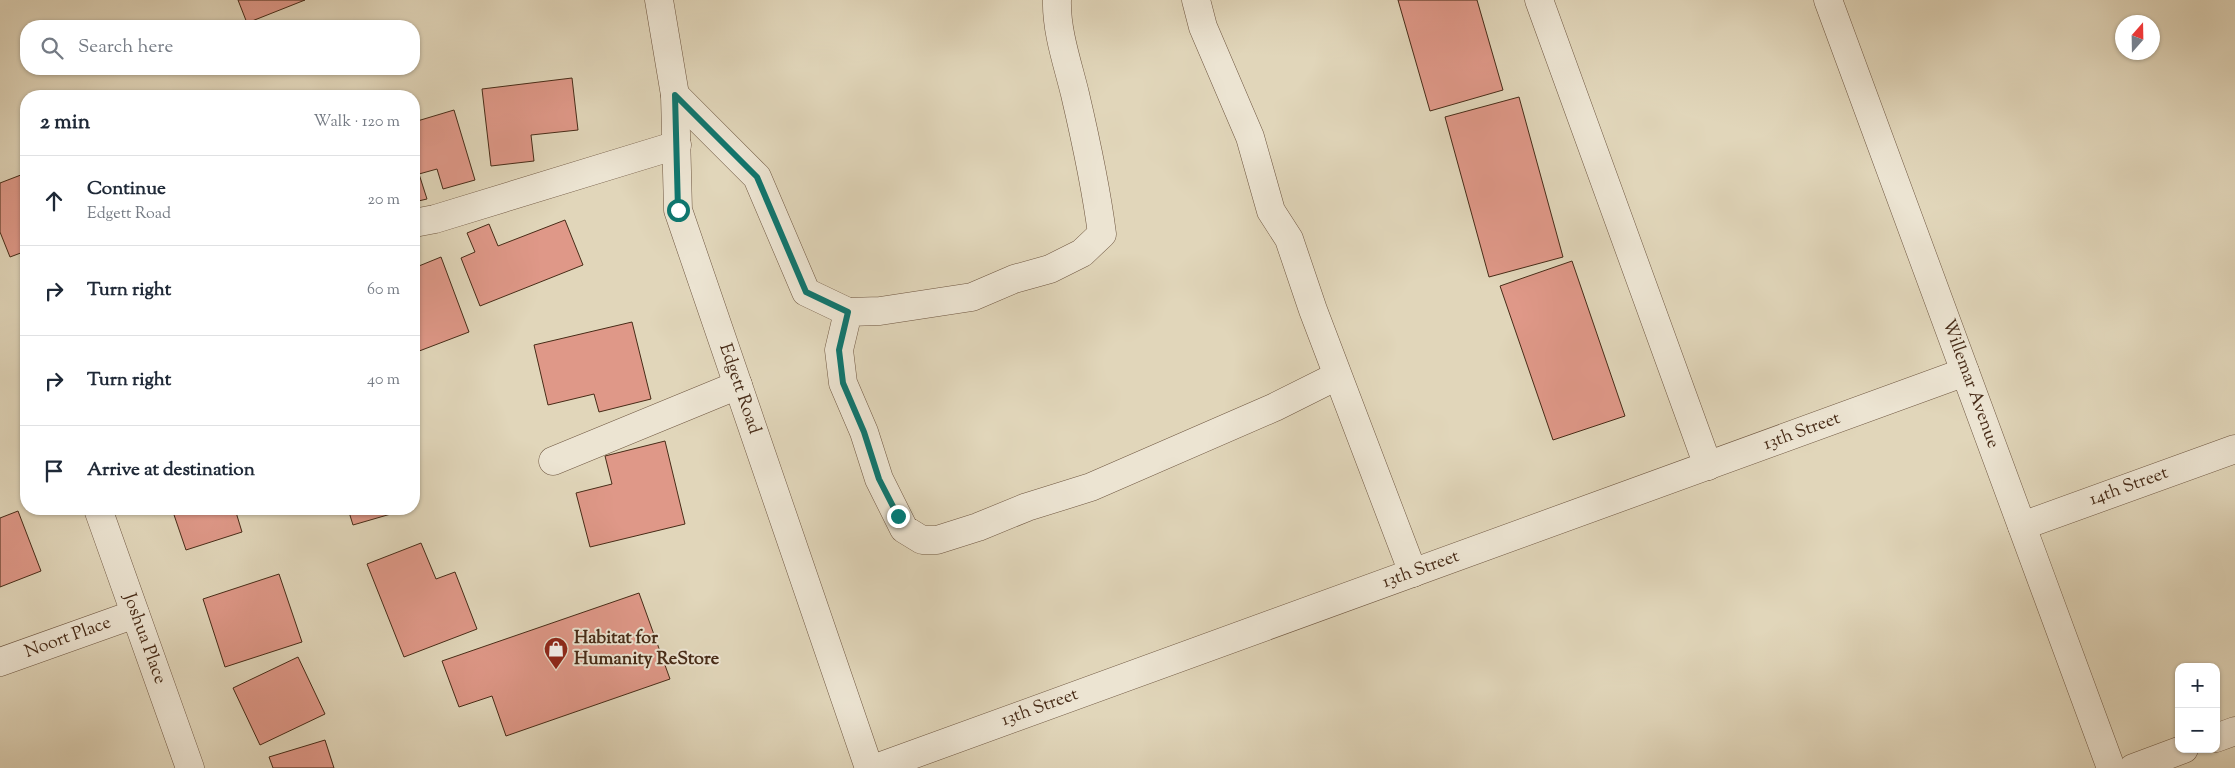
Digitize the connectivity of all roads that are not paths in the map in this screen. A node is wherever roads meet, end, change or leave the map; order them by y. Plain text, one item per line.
1 (659, 0) edge
2 (1057, 0) edge
3 (1196, 0) edge
4 (1539, 0) edge
5 (1828, 0) edge
6 (675, 95) junction
7 (677, 145) junction
8 (420, 222) edge
9 (848, 312) junction
10 (1965, 372) junction
11 (1338, 376) junction
12 (738, 385) junction
13 (2235, 449) edge
14 (553, 461) dead end
15 (1708, 466) junction
16 (100, 515) edge
17 (2022, 526) junction
18 (1413, 573) junction
19 (135, 614) junction
20 (0, 662) edge
21 (2235, 731) edge
22 (2220, 737) edge
23 (2175, 752) edge
24 (190, 768) edge
25 (869, 768) edge
26 (876, 768) edge
27 (2111, 768) edge
28 (2133, 768) edge

1 - 6 street, Edgett Road
2 - 9 street
3 - 11 street
4 - 15 street
5 - 10 street, Willemar Avenue
6 - 7 street, Edgett Road
6 - 9 street
7 - 8 street
7 - 12 street, Edgett Road
9 - 11 street
10 - 15 street, 13th Street
10 - 17 street, Willemar Avenue
11 - 18 street
12 - 14 street
12 - 25 street, Edgett Road
13 - 17 street, 14th Street
15 - 18 street, 13th Street
16 - 19 street, Joshua Place
17 - 27 street, Willemar Avenue
18 - 26 street, 13th Street
19 - 20 street, Noort Place
19 - 24 street, Joshua Place
21 - 22 street
23 - 28 street

